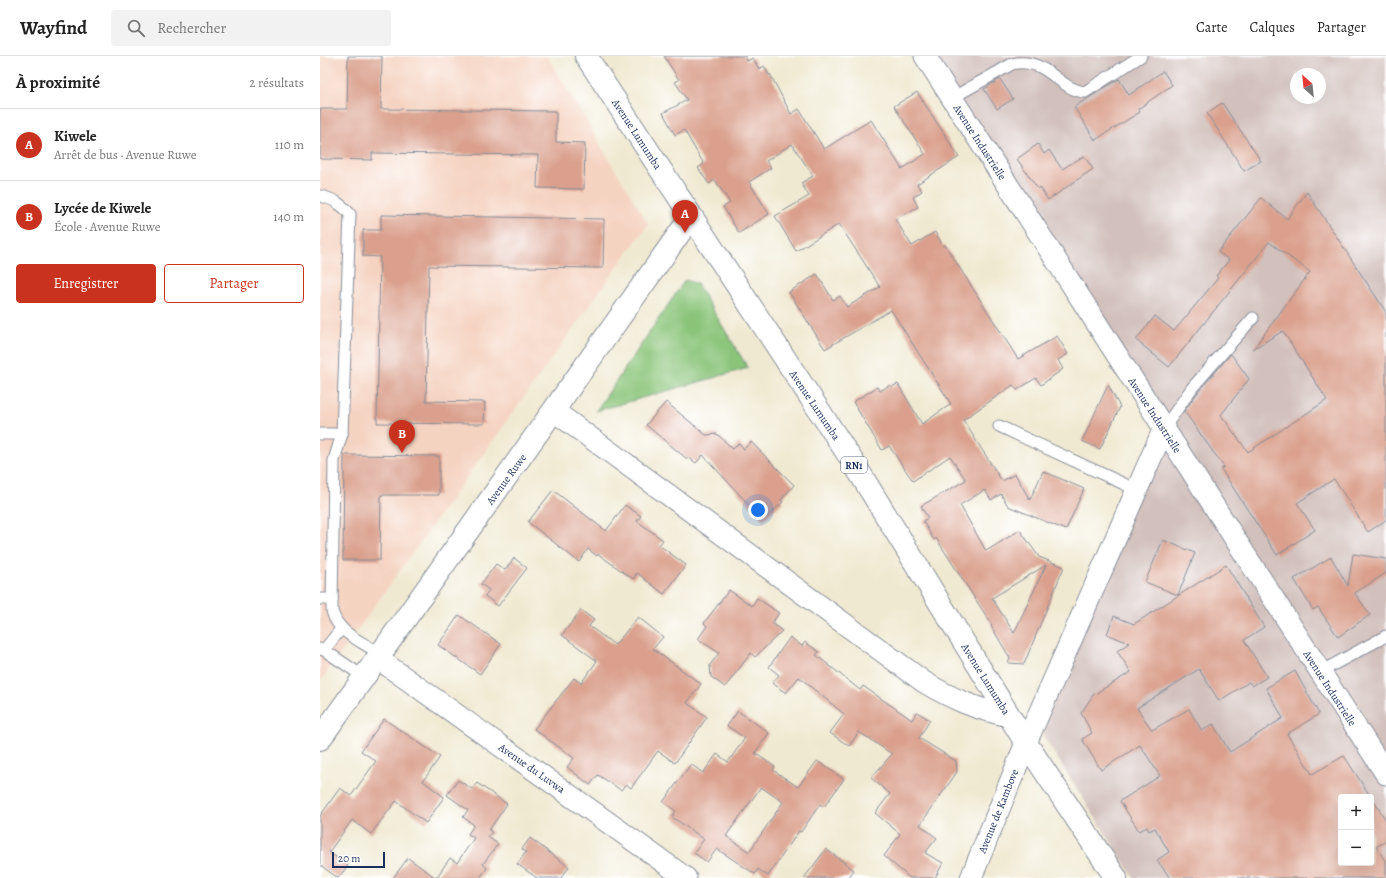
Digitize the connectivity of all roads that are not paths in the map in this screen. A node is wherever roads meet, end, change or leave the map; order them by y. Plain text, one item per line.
1 (586, 56) edge
2 (925, 56) edge
3 (1141, 56) edge
4 (952, 98) junction
5 (320, 196) edge
6 (691, 217) junction
7 (1253, 318) dead end
8 (554, 411) junction
9 (999, 426) dead end
10 (1164, 428) junction
11 (320, 434) edge
12 (342, 434) junction
13 (1137, 490) junction
14 (332, 598) junction
15 (320, 600) edge
16 (341, 628) junction
17 (1386, 636) edge
18 (322, 650) edge
19 (379, 656) junction
20 (1320, 672) junction
21 (364, 677) junction
22 (1009, 716) junction
23 (320, 739) edge
24 (1026, 743) junction
25 (1386, 774) edge
26 (686, 878) edge
27 (971, 878) edge
28 (1116, 878) edge

1 - 6 main road, Avenue Lumumba / RN1
2 - 4 street, Avenue Industrielle
3 - 4 lane
4 - 10 street, Avenue Industrielle
5 - 12 lane
6 - 8 main road, Avenue Ruwe
6 - 22 main road, Avenue Lumumba / RN1
7 - 10 lane
8 - 19 main road, Avenue Ruwe
8 - 22 street
9 - 13 lane
10 - 13 street, Avenue de Kambove
10 - 20 street, Avenue Industrielle
11 - 12 lane
12 - 14 lane
13 - 24 street, Avenue de Kambove
14 - 15 lane
14 - 16 lane
16 - 18 lane
16 - 19 lane
17 - 20 lane
18 - 21 lane
19 - 21 main road, Avenue Ruwe
19 - 26 street, Avenue du Luvwa
20 - 25 street, Avenue Industrielle
21 - 23 main road, Avenue Ruwe
22 - 24 main road, Avenue Lumumba / RN1
24 - 27 street, Avenue de Kambove
24 - 28 main road, Avenue Lumumba / RN1

